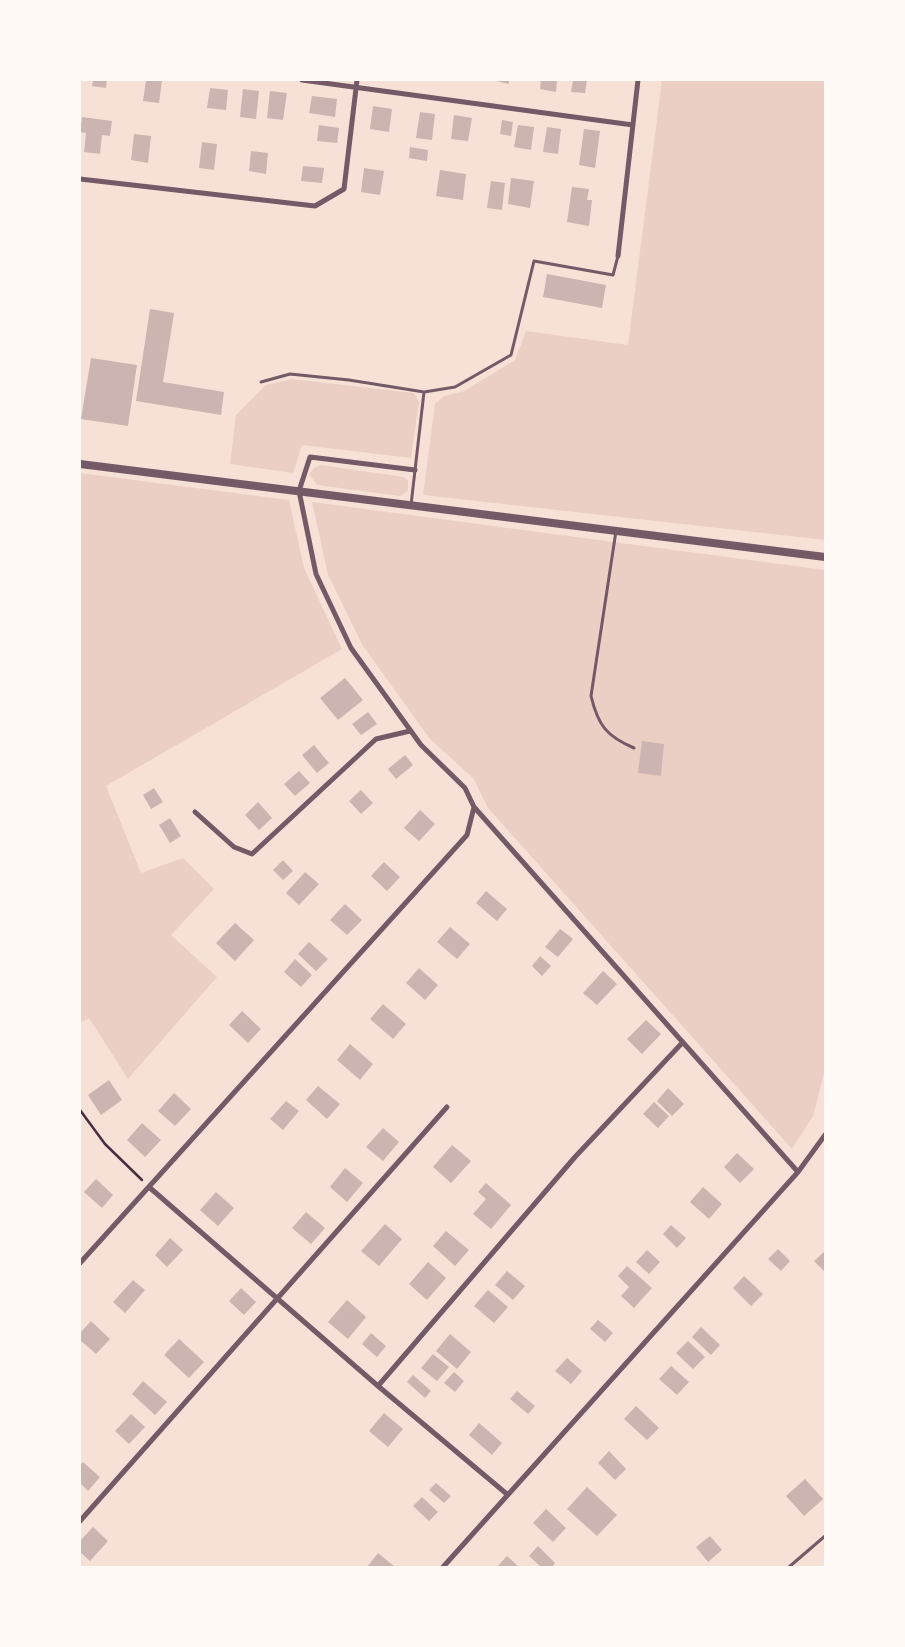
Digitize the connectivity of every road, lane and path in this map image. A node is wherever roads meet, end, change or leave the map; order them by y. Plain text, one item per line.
1 (302, 80) edge
2 (357, 80) edge
3 (638, 80) edge
4 (356, 87) junction
5 (633, 125) junction
6 (80, 179) edge
7 (618, 256) joint
8 (261, 382) dead end
9 (424, 392) junction
10 (80, 464) edge
11 (415, 470) junction
12 (299, 492) junction
13 (411, 505) junction
14 (617, 531) junction
15 (825, 557) edge
16 (410, 731) junction
17 (634, 748) dead end
18 (474, 807) junction
19 (195, 812) dead end
20 (683, 1042) junction
21 (447, 1107) dead end
22 (80, 1110) edge
23 (825, 1134) edge
24 (798, 1172) junction
25 (149, 1187) junction
26 (80, 1263) edge
27 (278, 1300) junction
28 (378, 1386) junction
29 (508, 1495) junction
30 (80, 1521) edge
31 (825, 1536) edge
32 (443, 1567) edge
33 (788, 1567) edge

1 - 4 street
2 - 4 street
3 - 5 street
4 - 5 street
4 - 6 street
5 - 7 street
7 - 9 lane
8 - 9 lane
9 - 11 lane
10 - 12 street
11 - 12 street
11 - 13 lane
12 - 13 street
12 - 16 street
13 - 14 street
14 - 15 street
14 - 17 lane
16 - 18 street
16 - 19 street
18 - 20 street
18 - 25 street
20 - 24 street
20 - 28 street
21 - 27 street
22 - 25 path
23 - 24 street
24 - 29 street
25 - 26 street
25 - 27 street
27 - 28 street
27 - 30 street
28 - 29 street
29 - 32 street
31 - 33 lane

